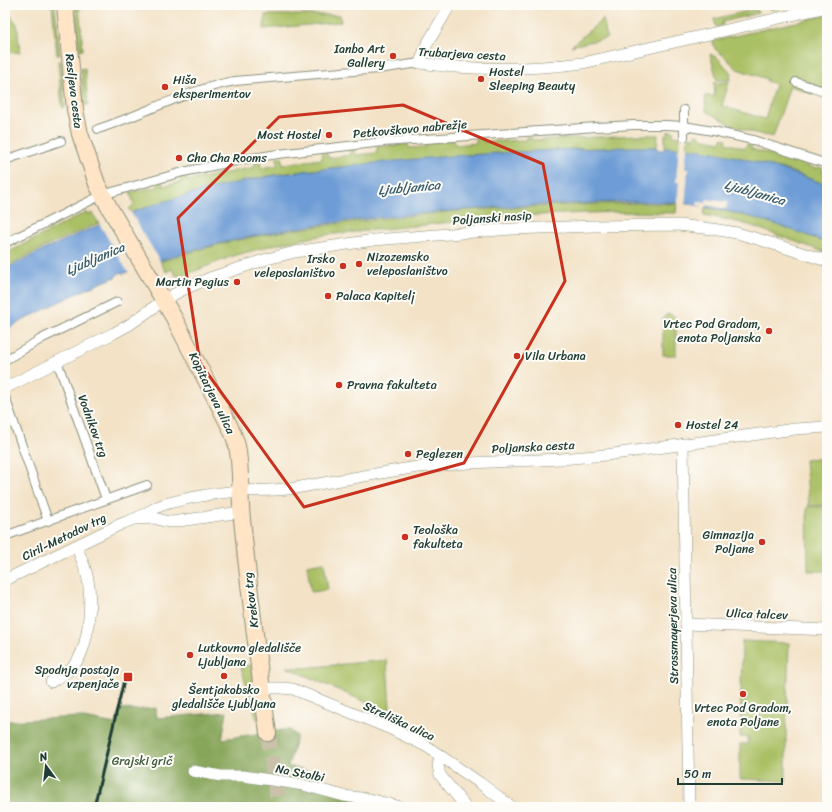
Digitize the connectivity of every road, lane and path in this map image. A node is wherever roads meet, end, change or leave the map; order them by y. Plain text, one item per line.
1 (65, 5) edge
2 (450, 5) edge
3 (827, 7) edge
4 (420, 64) junction
5 (796, 82) dead end
6 (827, 92) edge
7 (684, 110) dead end
8 (684, 126) junction
9 (98, 129) dead end
10 (684, 137) dead end
11 (61, 141) dead end
12 (5, 160) edge
13 (827, 164) edge
14 (106, 201) junction
15 (5, 243) edge
16 (827, 261) edge
17 (164, 300) junction
18 (117, 302) dead end
19 (5, 360) edge
20 (57, 361) junction
21 (5, 388) edge
22 (5, 397) edge
23 (827, 426) edge
24 (683, 444) junction
25 (147, 485) dead end
26 (240, 491) junction
27 (106, 499) junction
28 (241, 512) junction
29 (135, 519) junction
30 (48, 521) junction
31 (5, 536) edge
32 (76, 546) junction
33 (5, 580) edge
34 (686, 624) junction
35 (827, 630) edge
36 (52, 682) dead end
37 (262, 688) junction
38 (268, 732) tunnel mouth
39 (440, 756) junction
40 (193, 771) dead end
41 (401, 807) edge
42 (466, 807) edge
43 (512, 807) edge
44 (689, 807) edge

1 - 14 main road, Resljeva cesta
2 - 4 street
3 - 4 street, Trubarjeva cesta
4 - 9 street, Trubarjeva cesta
5 - 6 street
7 - 8 street
8 - 10 street
8 - 13 street, Petkovškovo nabrežje
8 - 14 street, Petkovškovo nabrežje
11 - 12 street
14 - 15 street, Petkovškovo nabrežje
14 - 17 main road, Resljeva cesta
16 - 17 street, Poljanski nasip
17 - 20 street, Poljanski nasip
17 - 26 main road, Kopitarjeva ulica
18 - 19 street
20 - 21 street, Poljanski nasip
20 - 27 street, Vodnikov trg
22 - 30 street
23 - 24 street, Poljanska cesta
24 - 26 street, Poljanska cesta
24 - 34 street, Strossmayerjeva ulica
25 - 27 street
26 - 28 main road, Krekov trg
26 - 29 street, Ciril-Metodov trg
27 - 30 street
28 - 29 street, Ciril-Metodov trg
28 - 37 main road, Krekov trg
29 - 32 street, Ciril-Metodov trg
30 - 31 street
32 - 33 street, Ciril-Metodov trg
32 - 36 street
34 - 35 street, Ulica talcev
34 - 44 street, Strossmayerjeva ulica
37 - 38 main road, Krekov trg
37 - 39 street, Streliška ulica
39 - 42 street
39 - 43 street, Streliška ulica
40 - 41 street, Na Stolbi

